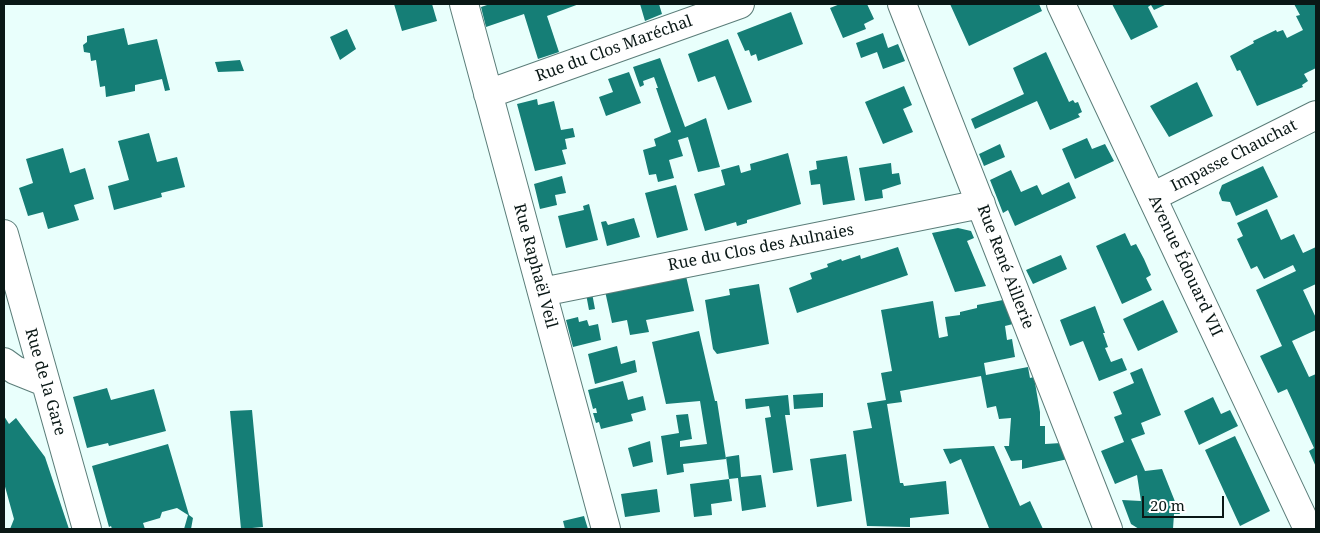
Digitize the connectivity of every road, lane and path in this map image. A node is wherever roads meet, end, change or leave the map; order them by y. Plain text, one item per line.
1 (464, 4) edge
2 (740, 4) edge
3 (902, 4) edge
4 (1061, 4) edge
5 (488, 94) junction
6 (1316, 115) edge
7 (1152, 197) junction
8 (980, 204) junction
9 (4, 234) edge
10 (542, 292) junction
11 (4, 362) edge
12 (45, 382) junction
13 (87, 529) edge
14 (606, 529) edge
15 (1108, 529) edge
16 (1308, 529) edge

1 - 5 street, Rue Raphaël Veil
2 - 5 street, Rue du Clos Maréchal
3 - 8 street, Rue René Aillerie
4 - 7 street, Avenue Édouard VII
5 - 10 street, Rue Raphaël Veil
6 - 7 street, Impasse Chauchat
7 - 16 street, Avenue Édouard VII
8 - 10 street, Rue du Clos des Aulnaies
8 - 15 street, Rue René Aillerie
9 - 12 street, Rue de la Gare
10 - 14 street, Rue Raphaël Veil
11 - 12 street
12 - 13 street, Rue de la Gare

